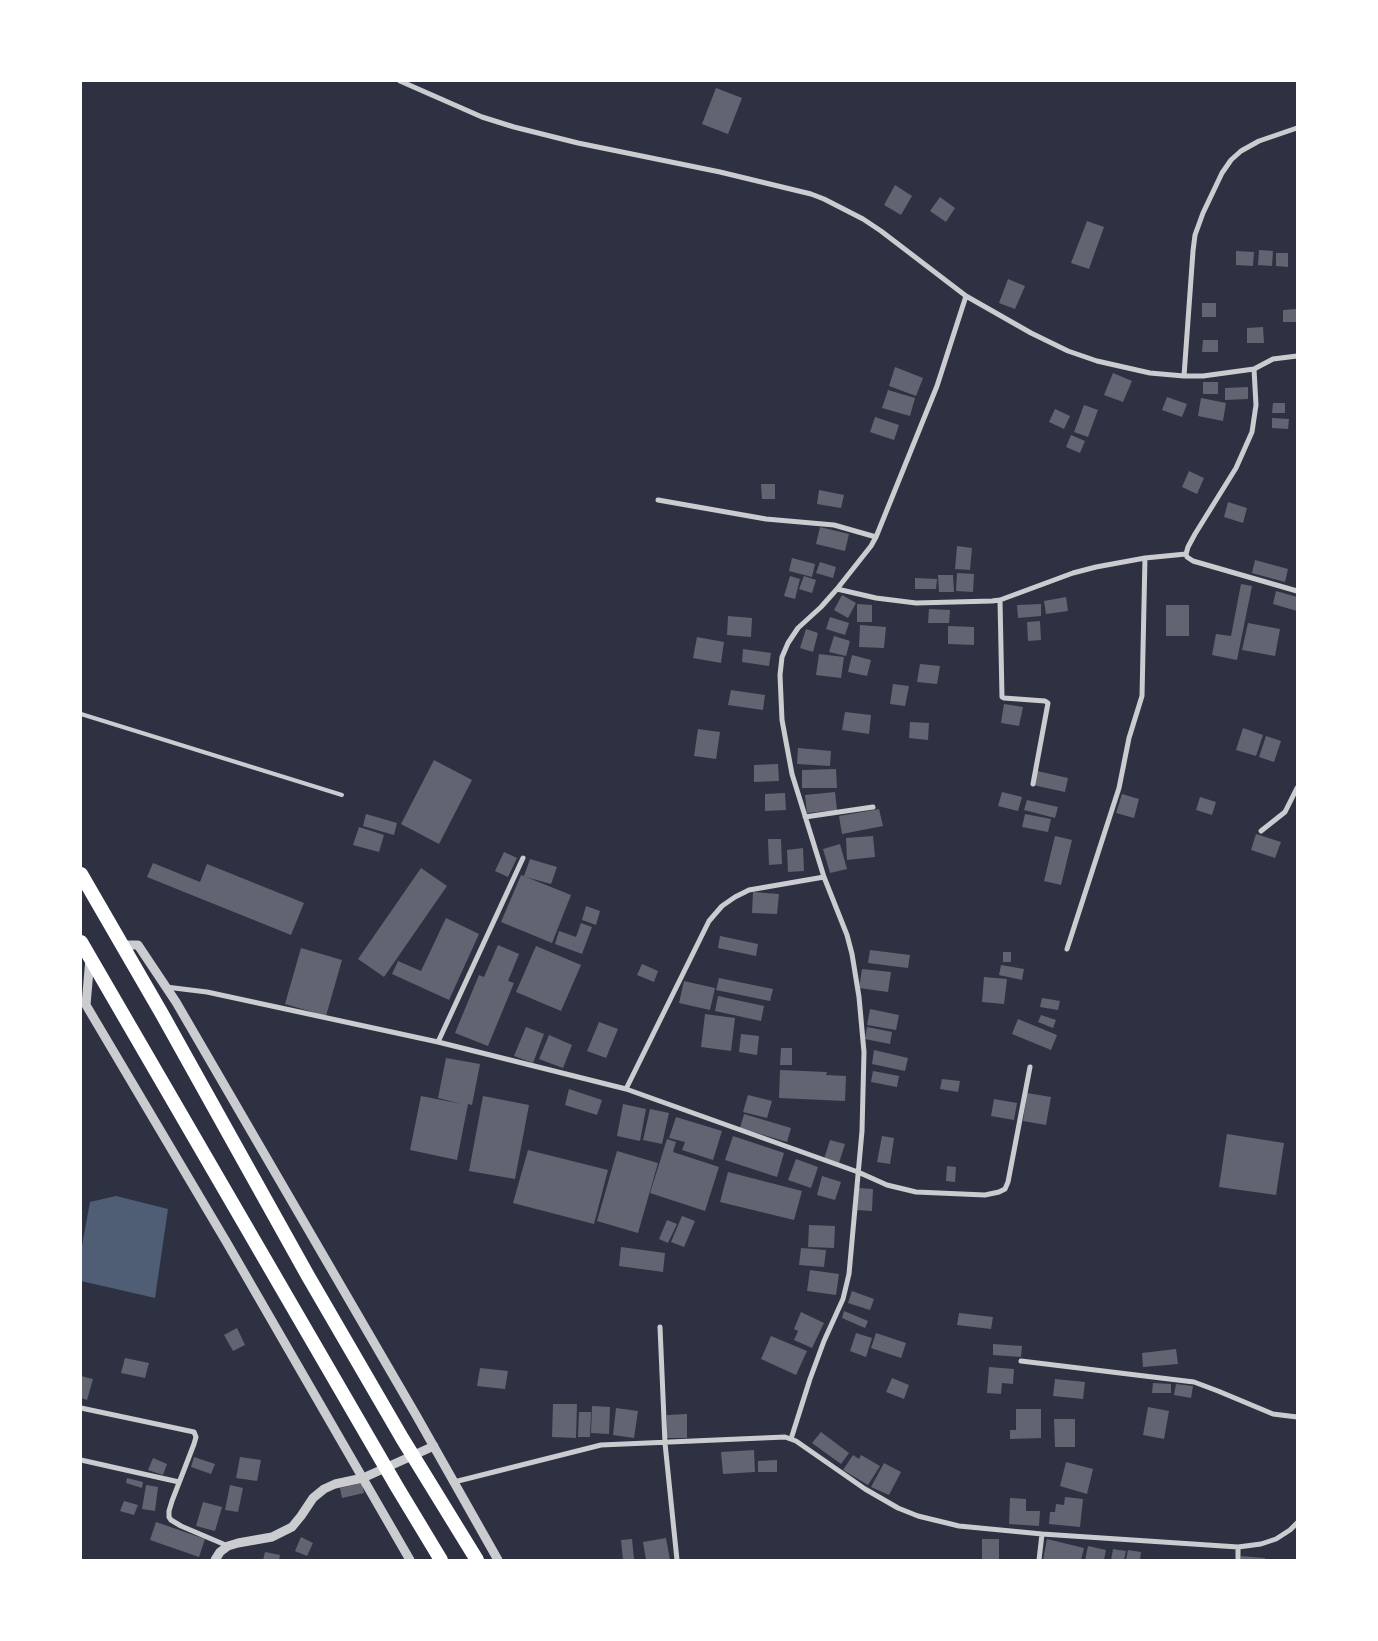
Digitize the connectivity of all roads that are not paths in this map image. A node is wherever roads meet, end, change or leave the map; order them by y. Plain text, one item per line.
1 (400, 81) edge
2 (1297, 128) edge
3 (966, 296) junction
4 (1297, 356) edge
5 (1254, 369) junction
6 (1184, 376) junction
7 (658, 500) dead end
8 (876, 537) junction
9 (1186, 554) junction
10 (1145, 558) junction
11 (838, 588) junction
12 (1297, 591) edge
13 (1000, 600) junction
14 (81, 714) edge
15 (1033, 784) dead end
16 (1297, 788) edge
17 (342, 796) dead end
18 (873, 807) dead end
19 (805, 817) junction
20 (1261, 831) dead end
21 (523, 858) dead end
22 (81, 874) edge
23 (824, 877) junction
24 (81, 942) edge
25 (122, 945) junction
26 (1067, 949) dead end
27 (90, 958) junction
28 (166, 986) junction
29 (438, 1042) junction
30 (1030, 1067) dead end
31 (626, 1090) junction
32 (858, 1172) junction
33 (660, 1327) dead end
34 (1021, 1361) dead end
35 (81, 1408) edge
36 (1297, 1417) edge
37 (791, 1439) junction
38 (665, 1442) junction
39 (434, 1446) junction
40 (81, 1460) edge
41 (363, 1478) junction
42 (179, 1482) junction
43 (454, 1482) junction
44 (1297, 1523) edge
45 (1042, 1534) junction
46 (228, 1546) junction
47 (1238, 1547) junction
48 (216, 1560) edge
49 (410, 1560) edge
50 (442, 1560) edge
51 (477, 1560) edge
52 (498, 1560) edge
53 (677, 1560) edge
54 (1038, 1560) edge
55 (1238, 1560) edge

1 - 3 street
2 - 6 street
3 - 6 street
3 - 8 street
4 - 5 street
5 - 6 street
5 - 9 street
7 - 8 street
8 - 11 street
9 - 10 street
9 - 12 street
10 - 13 street
10 - 26 street
11 - 13 street
11 - 19 street
13 - 15 street
14 - 17 lane
16 - 20 street
18 - 19 street
19 - 23 street
21 - 29 street
22 - 25 highway
23 - 31 street
23 - 32 street
24 - 27 highway
25 - 28 street
25 - 51 highway
27 - 41 street
27 - 50 highway
28 - 29 street
28 - 39 street
29 - 31 street
30 - 32 street
31 - 32 street
32 - 37 street
33 - 38 street
34 - 36 street
35 - 42 street
37 - 38 street
37 - 45 street
38 - 43 street
38 - 53 street
39 - 41 street
39 - 43 street
40 - 42 street
41 - 46 street
41 - 49 street
42 - 46 street
43 - 52 street
44 - 47 street
45 - 47 street
45 - 54 street
46 - 48 street
47 - 55 street

